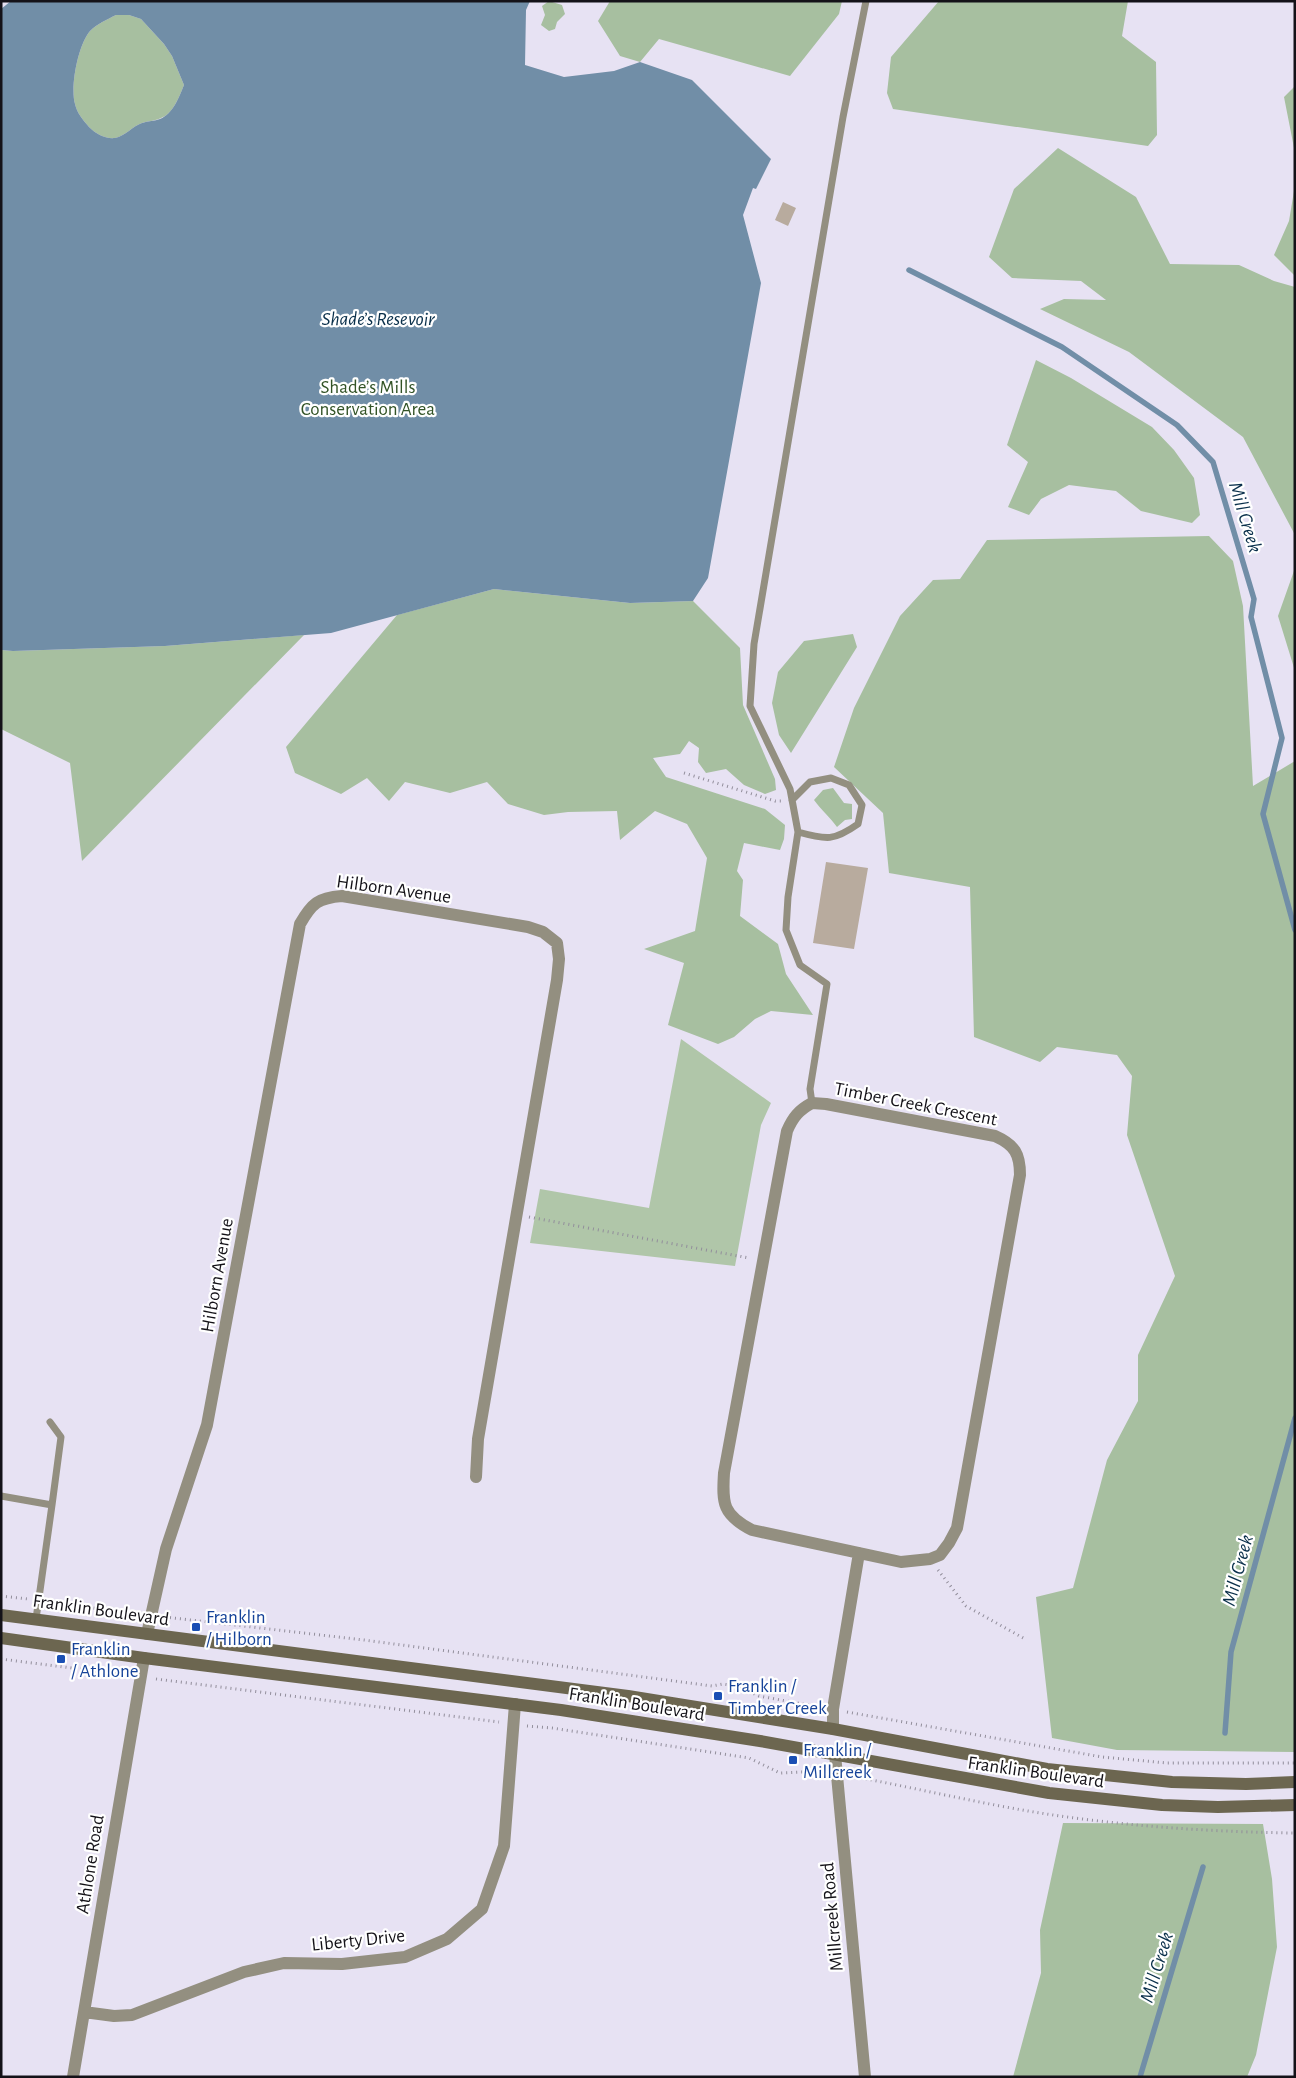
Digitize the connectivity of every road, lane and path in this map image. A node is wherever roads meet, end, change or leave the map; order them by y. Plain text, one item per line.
1 (866, 1) edge
2 (684, 773) dead end
3 (792, 800) junction
4 (798, 832) junction
5 (812, 1103) junction
6 (516, 1215) junction
7 (764, 1260) junction
8 (50, 1422) dead end
9 (476, 1477) dead end
10 (1, 1496) edge
11 (52, 1505) junction
12 (858, 1553) junction
13 (930, 1559) junction
14 (1, 1596) edge
15 (38, 1601) junction
16 (130, 1613) dead end
17 (1, 1614) edge
18 (174, 1618) dead end
19 (36, 1619) junction
20 (147, 1634) junction
21 (1, 1638) edge
22 (1025, 1639) dead end
23 (144, 1658) junction
24 (1, 1659) edge
25 (120, 1674) dead end
26 (162, 1680) dead end
27 (515, 1704) junction
28 (803, 1704) dead end
29 (857, 1714) dead end
30 (498, 1722) dead end
31 (539, 1728) dead end
32 (833, 1729) junction
33 (835, 1754) junction
34 (1295, 1763) edge
35 (818, 1770) dead end
36 (865, 1779) dead end
37 (1295, 1782) edge
38 (1295, 1806) edge
39 (1295, 1833) edge
40 (84, 2012) junction
41 (73, 2077) edge
42 (865, 2077) edge

1 - 3 lane
2 - 3 path
3 - 4 lane
3 - 4 lane
4 - 5 lane
5 - 7 street, Timber Creek Crescent
5 - 13 street, Timber Creek Crescent
6 - 7 path
6 - 9 street, Hilborn Avenue
6 - 20 street, Hilborn Avenue
7 - 12 street, Timber Creek Crescent
8 - 11 lane
10 - 11 lane
11 - 15 lane
12 - 13 street, Timber Creek Crescent
12 - 32 street
13 - 22 path
14 - 15 path
15 - 16 path
15 - 19 lane
17 - 19 main road, Franklin Boulevard
18 - 28 path
19 - 20 main road, Franklin Boulevard
20 - 32 main road, Franklin Boulevard
21 - 23 main road, Franklin Boulevard
23 - 27 main road, Franklin Boulevard
23 - 40 street, Athlone Road
24 - 25 path
26 - 30 path
27 - 33 main road, Franklin Boulevard
27 - 40 street, Liberty Drive
29 - 34 path
31 - 35 path
32 - 37 main road, Franklin Boulevard
33 - 38 main road, Franklin Boulevard
33 - 42 street, Millcreek Road
36 - 39 path
40 - 41 street, Athlone Road

